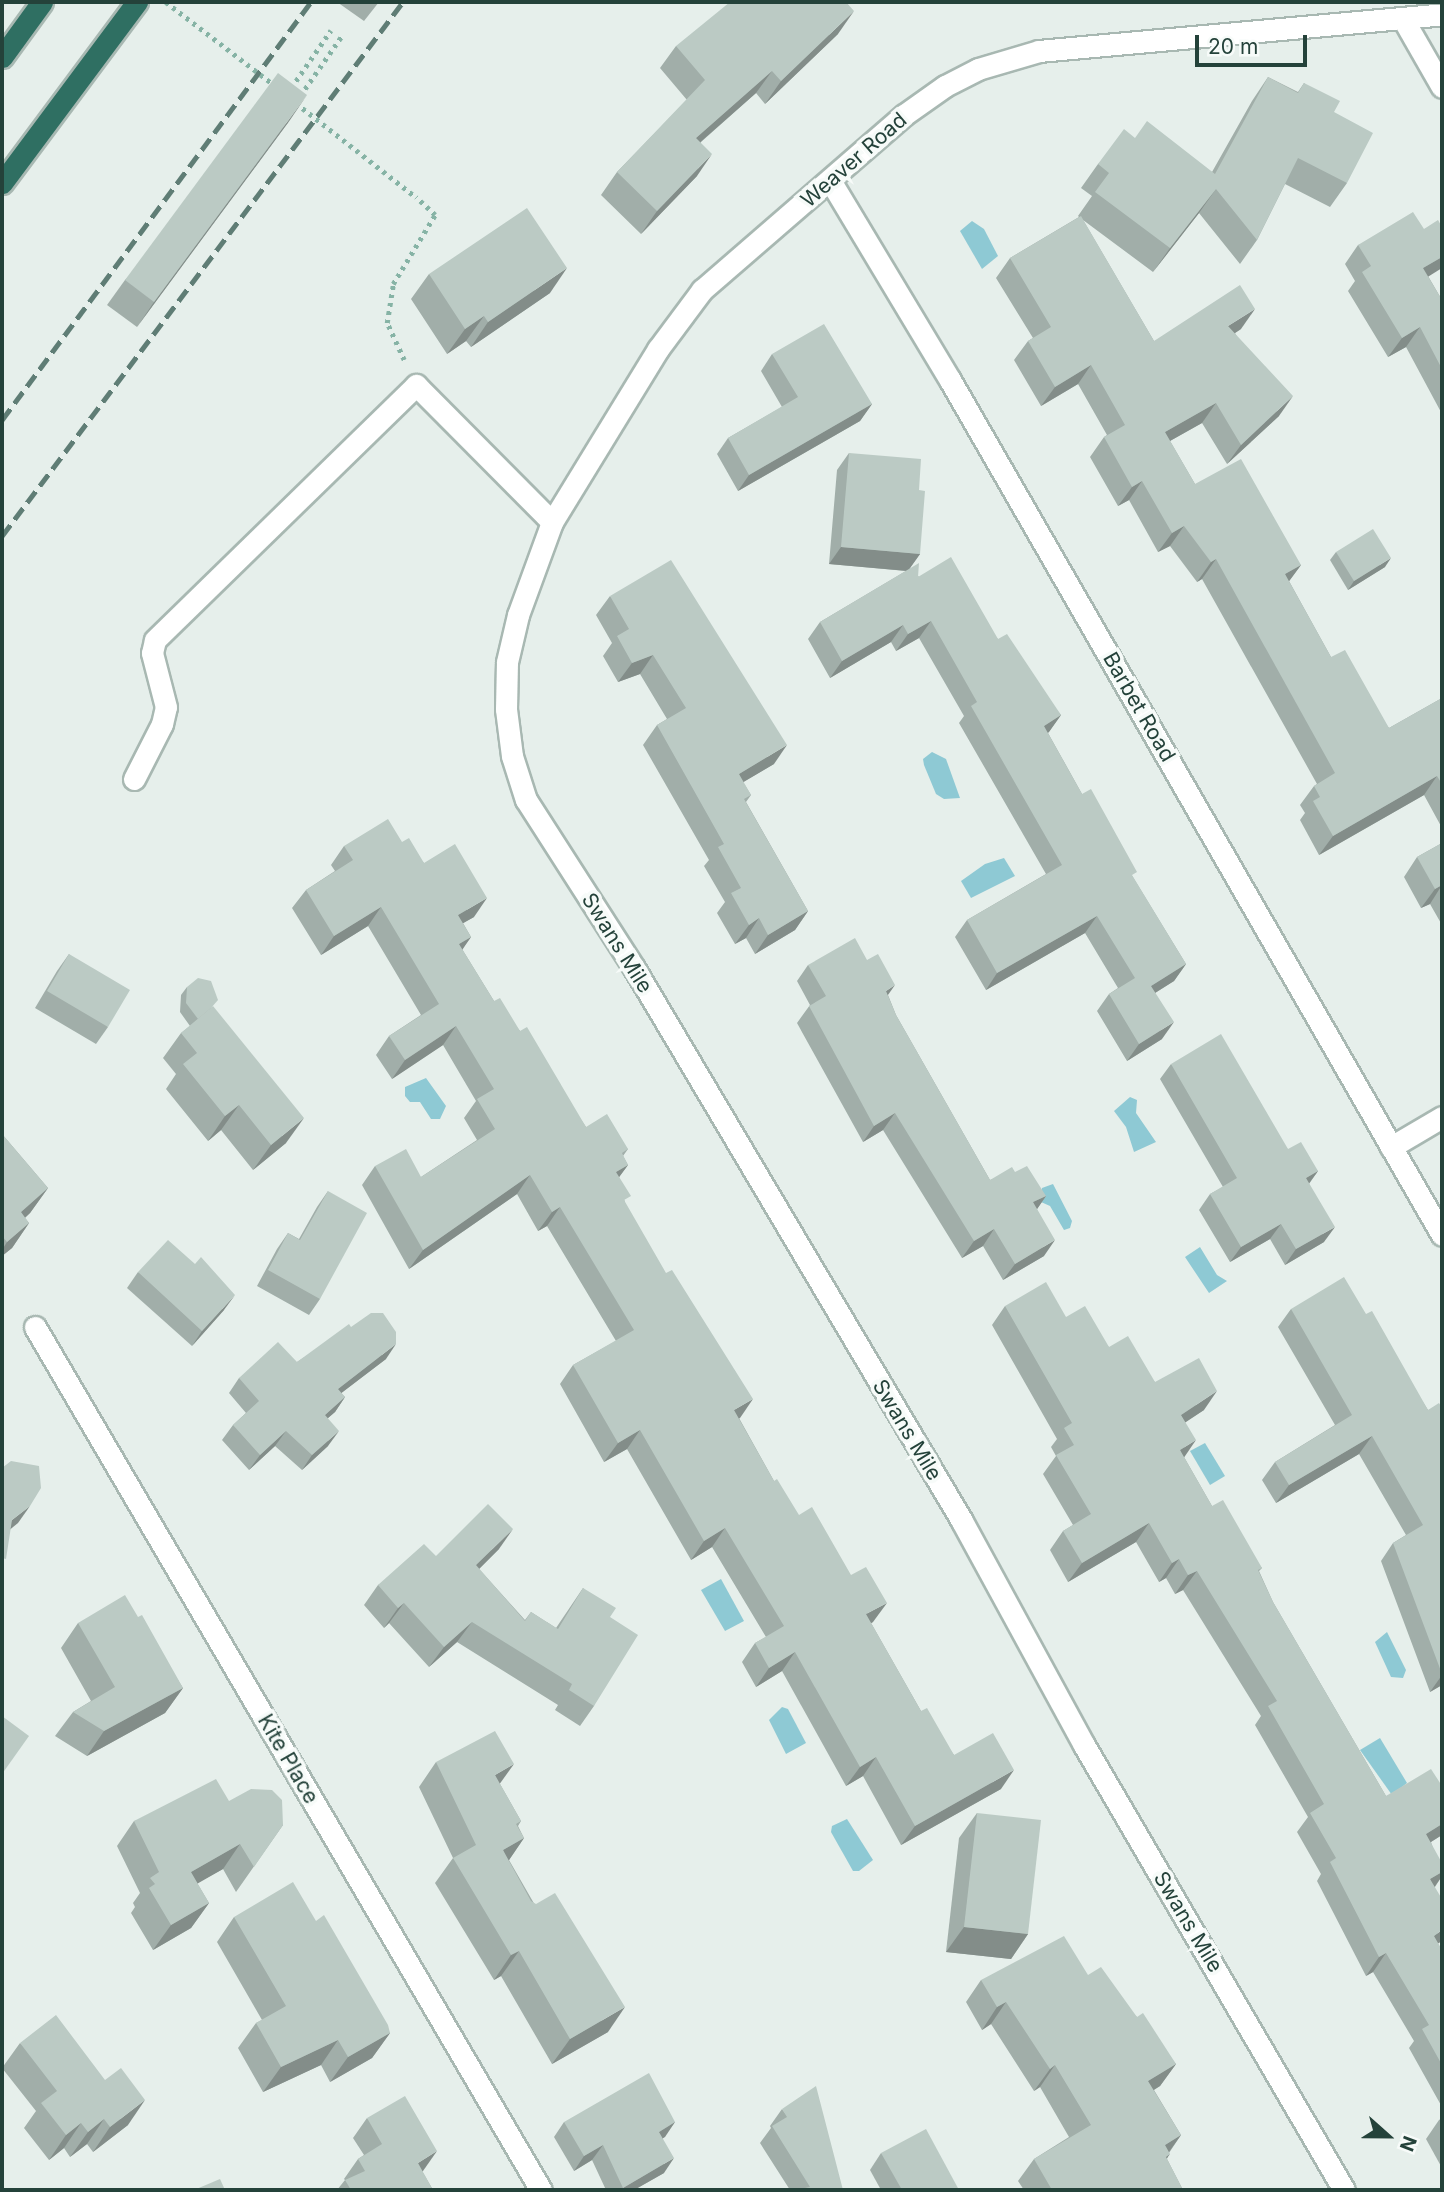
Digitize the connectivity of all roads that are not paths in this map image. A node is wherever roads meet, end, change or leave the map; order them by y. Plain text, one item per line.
1 (42, 2) edge
2 (137, 2) edge
3 (1442, 14) edge
4 (1404, 19) junction
5 (2, 57) edge
6 (1442, 87) edge
7 (831, 181) junction
8 (2, 183) edge
9 (552, 522) junction
10 (508, 662) joint
11 (134, 779) dead end
12 (1442, 1117) edge
13 (1391, 1147) junction
14 (1442, 1235) edge
15 (35, 1327) dead end
16 (541, 2190) edge
17 (1345, 2190) edge

1 - 5 highway
2 - 8 highway
3 - 4 street, Weaver Road
4 - 6 street
4 - 7 street, Weaver Road
7 - 9 street, Weaver Road
7 - 13 street, Barbet Road
9 - 10 street, Weaver Road
9 - 11 street
10 - 17 street, Swans Mile
12 - 13 street
13 - 14 street, Barbet Road
15 - 16 street, Kite Place

